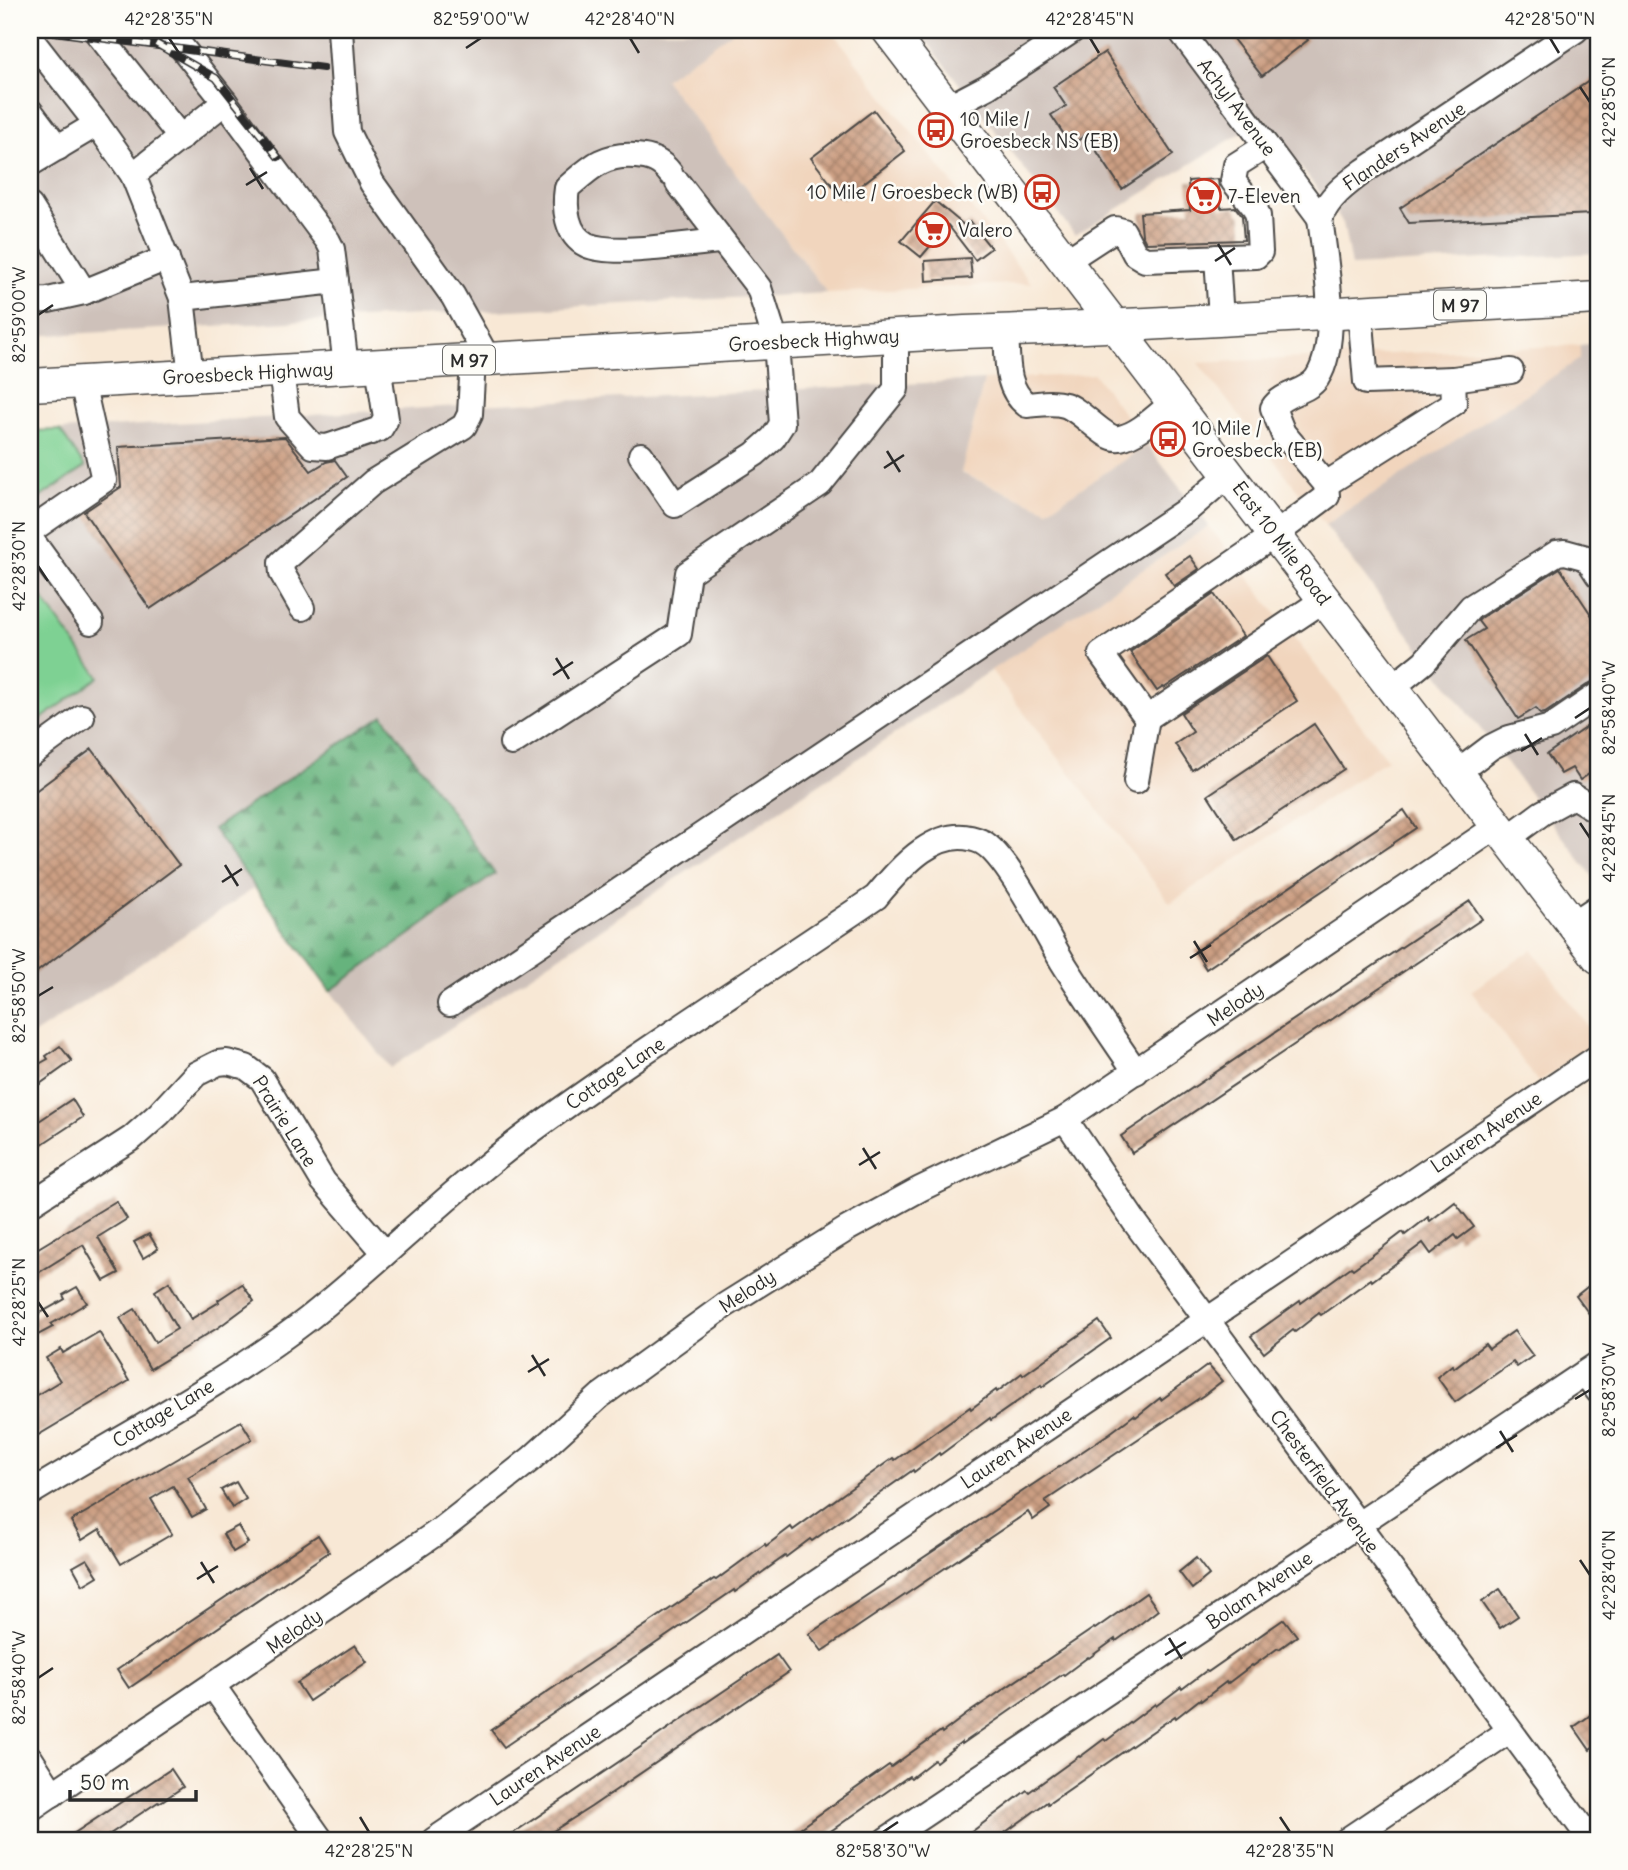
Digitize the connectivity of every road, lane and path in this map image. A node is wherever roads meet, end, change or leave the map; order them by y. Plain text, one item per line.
1 (95, 30) edge
2 (168, 30) edge
3 (340, 30) edge
4 (888, 30) edge
5 (1073, 30) edge
6 (1180, 30) edge
7 (1575, 30) edge
8 (30, 38) edge
9 (225, 102) junction
10 (947, 108) junction
11 (30, 111) edge
12 (97, 124) junction
13 (181, 138) junction
14 (1266, 146) junction
15 (58, 148) junction
16 (30, 164) edge
17 (133, 175) junction
18 (30, 206) edge
19 (1320, 218) junction
20 (722, 241) junction
21 (1217, 257) junction
22 (167, 258) junction
23 (1066, 261) junction
24 (336, 281) junction
25 (84, 292) junction
26 (182, 298) junction
27 (1598, 298) edge
28 (30, 300) edge
29 (1345, 312) junction
30 (1221, 319) junction
31 (1117, 327) junction
32 (1006, 330) junction
33 (896, 336) junction
34 (776, 342) junction
35 (481, 359) junction
36 (378, 365) junction
37 (346, 367) junction
38 (281, 371) junction
39 (1511, 372) dead end
40 (191, 376) junction
41 (1453, 379) junction
42 (82, 382) junction
43 (30, 385) edge
44 (1174, 402) junction
45 (641, 456) dead end
46 (1229, 474) junction
47 (1326, 484) junction
48 (30, 531) edge
49 (1276, 534) junction
50 (30, 538) edge
51 (1598, 575) edge
52 (1325, 599) junction
53 (302, 608) dead end
54 (91, 622) dead end
55 (1393, 687) junction
56 (1598, 695) edge
57 (82, 717) dead end
58 (1147, 718) junction
59 (512, 743) dead end
60 (30, 755) edge
61 (1458, 772) junction
62 (1136, 781) dead end
63 (1598, 811) edge
64 (1504, 832) junction
65 (1586, 915) edge
66 (1598, 957) edge
67 (450, 1004) dead end
68 (1598, 1057) edge
69 (1136, 1072) junction
70 (1065, 1119) junction
71 (30, 1204) edge
72 (384, 1252) junction
73 (1208, 1319) junction
74 (1594, 1376) edge
75 (30, 1493) edge
76 (1356, 1524) junction
77 (213, 1686) junction
78 (1509, 1731) junction
79 (30, 1758) edge
80 (53, 1794) junction
81 (30, 1809) edge
82 (321, 1840) edge
83 (434, 1840) edge
84 (886, 1840) edge
85 (1346, 1840) edge
86 (1591, 1840) edge

1 - 13 street
2 - 9 street
3 - 35 street
4 - 10 main road, East 10 Mile Road
5 - 10 street
6 - 14 street, Achyl Avenue
7 - 19 street, Flanders Avenue
8 - 12 street
9 - 13 street
9 - 24 street
10 - 23 main road, East 10 Mile Road
11 - 15 street
12 - 15 street
12 - 17 street
13 - 17 street
14 - 19 street, Achyl Avenue
14 - 21 street
15 - 16 street
17 - 22 street
18 - 25 street
19 - 29 street
20 - 20 street
20 - 34 street
21 - 23 street
21 - 30 street
22 - 25 street
22 - 26 street
23 - 31 main road, East 10 Mile Road
24 - 26 street
24 - 37 street
25 - 28 street
26 - 40 street
27 - 29 main road, Groesbeck Highway / M 97
29 - 30 main road, Groesbeck Highway / M 97
29 - 41 street
29 - 47 street
30 - 31 main road, Groesbeck Highway / M 97
31 - 32 main road, Groesbeck Highway / M 97
31 - 44 main road, East 10 Mile Road
32 - 33 main road, Groesbeck Highway / M 97
32 - 44 street
33 - 34 main road, Groesbeck Highway / M 97
33 - 59 street
34 - 35 main road, Groesbeck Highway / M 97
34 - 45 street
35 - 36 main road, Groesbeck Highway / M 97
35 - 53 street
36 - 37 main road, Groesbeck Highway / M 97
36 - 38 street
37 - 38 main road, Groesbeck Highway / M 97
38 - 40 main road, Groesbeck Highway / M 97
39 - 41 street
40 - 42 main road, Groesbeck Highway / M 97
41 - 47 street
42 - 43 main road, Groesbeck Highway / M 97
42 - 48 street
44 - 46 main road, East 10 Mile Road
46 - 49 main road, East 10 Mile Road
46 - 67 street
47 - 49 street
49 - 52 main road, East 10 Mile Road
49 - 58 street
50 - 54 street
51 - 55 street
52 - 55 main road, East 10 Mile Road
52 - 58 street
55 - 61 main road, East 10 Mile Road
56 - 61 street
57 - 60 street
58 - 62 street
61 - 64 main road, East 10 Mile Road
63 - 64 street, Melody
64 - 65 main road, East 10 Mile Road
64 - 69 street, Melody
65 - 66 main road, East 10 Mile Road
68 - 73 street, Lauren Avenue
69 - 70 street, Melody
69 - 72 street, Cottage Lane
70 - 73 street, Chesterfield Avenue
70 - 77 street, Melody
71 - 72 street, Prairie Lane
72 - 75 street, Cottage Lane
73 - 76 street, Chesterfield Avenue
73 - 83 street, Lauren Avenue
74 - 76 street, Bolam Avenue
76 - 78 street, Chesterfield Avenue
76 - 84 street, Bolam Avenue
77 - 80 street, Melody
77 - 82 street
78 - 85 street
78 - 86 street, Chesterfield Avenue
79 - 80 street
80 - 81 street, Melody

